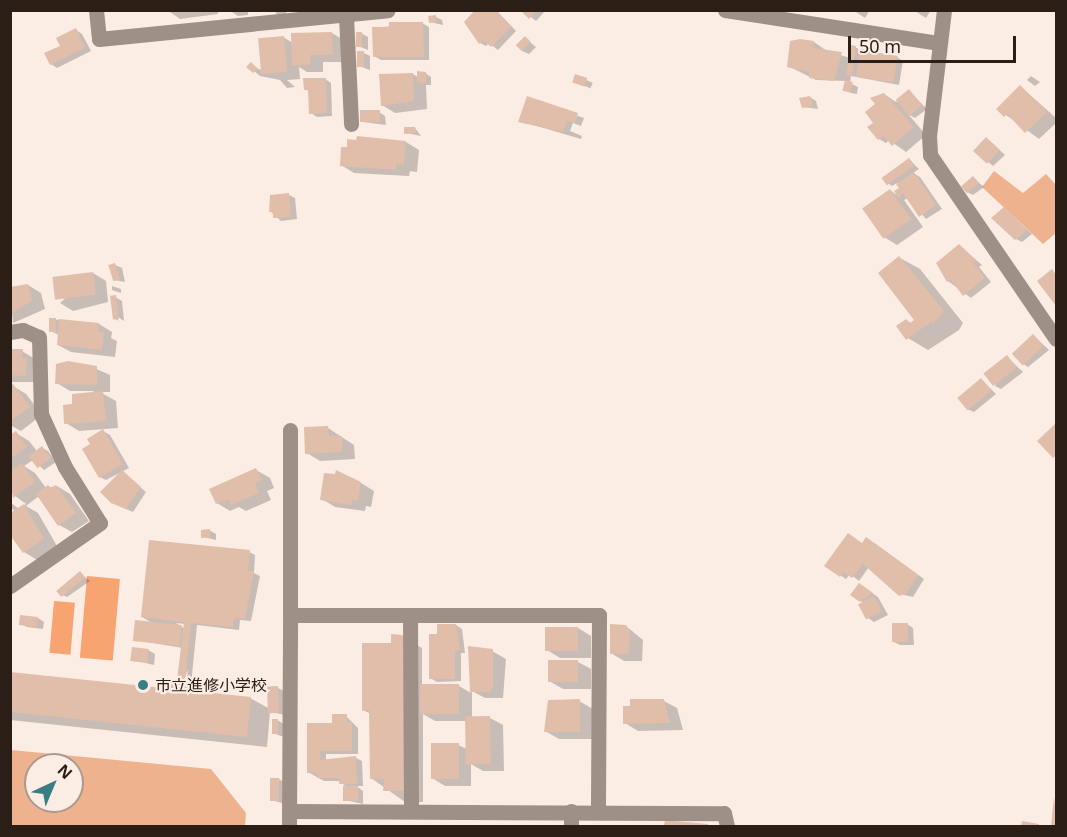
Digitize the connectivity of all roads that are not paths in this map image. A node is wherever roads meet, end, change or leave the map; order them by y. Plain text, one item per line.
1 (96, 10) edge
2 (388, 10) edge
3 (725, 10) edge
4 (944, 10) edge
5 (346, 16) junction
6 (939, 43) junction
7 (351, 124) dead end
8 (10, 332) edge
9 (1056, 339) edge
10 (290, 430) dead end
11 (10, 586) edge
12 (290, 615) junction
13 (410, 615) junction
14 (598, 810) junction
15 (411, 811) junction
16 (571, 811) junction
17 (289, 819) edge
18 (571, 826) edge
19 (728, 826) edge

1 - 5 street
2 - 5 street
3 - 6 street
4 - 6 street
5 - 7 street
6 - 9 street
8 - 11 street
10 - 12 street
12 - 13 street
12 - 17 street
13 - 14 street
13 - 15 street
14 - 16 street
14 - 19 street
15 - 16 street
15 - 17 street
16 - 18 street

